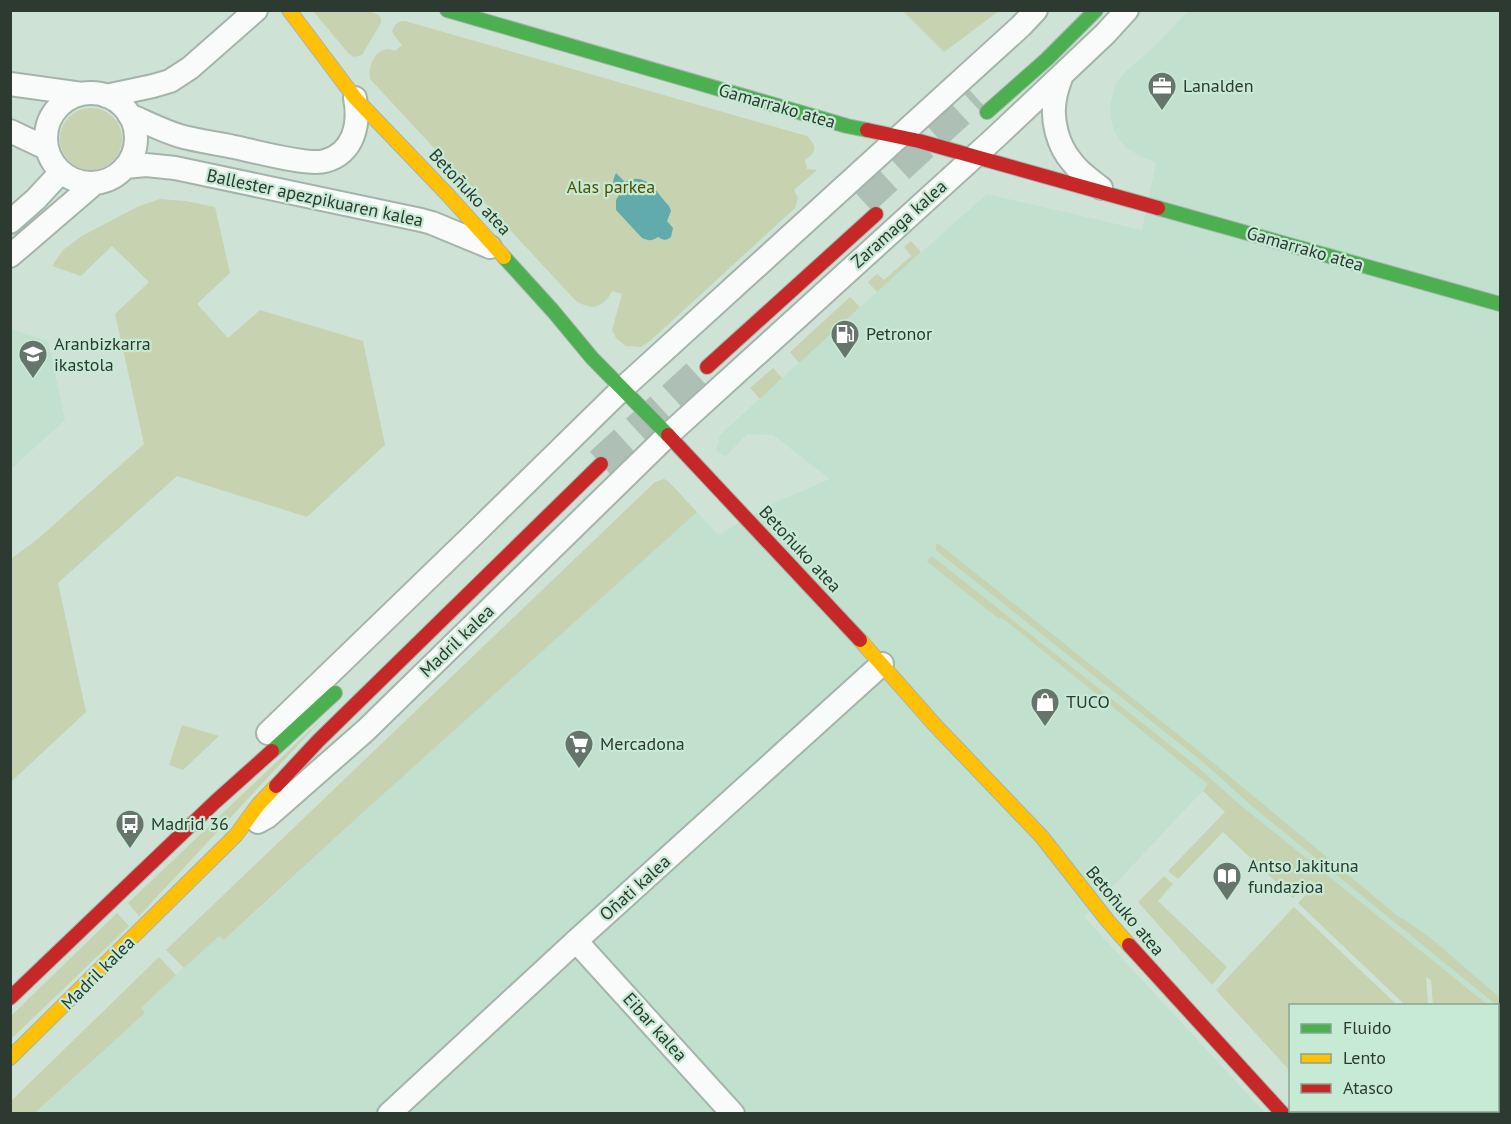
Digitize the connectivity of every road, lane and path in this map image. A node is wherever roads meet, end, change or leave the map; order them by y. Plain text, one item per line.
1 (256, 10) edge
2 (289, 10) edge
3 (447, 10) edge
4 (1036, 10) edge
5 (1096, 10) edge
6 (1127, 10) edge
7 (1062, 75) junction
8 (10, 84) edge
9 (82, 94) junction
10 (106, 96) junction
11 (355, 98) junction
12 (987, 112) dead end
13 (129, 115) junction
14 (10, 131) edge
15 (899, 136) junction
16 (46, 148) junction
17 (973, 157) junction
18 (125, 167) junction
19 (61, 172) junction
20 (95, 183) junction
21 (1109, 195) junction
22 (876, 214) dead end
23 (10, 222) edge
24 (500, 252) junction
25 (10, 256) edge
26 (1500, 304) edge
27 (706, 367) tunnel mouth
28 (623, 388) junction
29 (668, 435) junction
30 (601, 464) tunnel mouth
31 (882, 664) junction
32 (347, 682) dead end
33 (215, 802) junction
34 (236, 836) junction
35 (576, 941) junction
36 (10, 998) edge
37 (10, 1058) edge
38 (389, 1113) edge
39 (733, 1113) edge
40 (1283, 1113) edge

1 - 10 street
2 - 11 main road, Betoñuko atea
3 - 15 main road, Gamarrako atea
4 - 15 street
5 - 12 main road
6 - 7 street, Zaramaga kalea
7 - 17 street, Zaramaga kalea
7 - 21 street, Gamarrako atea
8 - 9 street
9 - 10 street
9 - 16 street
10 - 13 street
11 - 13 street, Ballester apezpikuaren kalea
11 - 24 main road, Betoñuko atea
13 - 18 street
14 - 16 street
15 - 17 main road, Gamarrako atea
15 - 28 street
16 - 19 street
17 - 21 main road, Gamarrako atea
17 - 29 street, Zaramaga kalea
18 - 20 street
18 - 24 street, Ballester apezpikuaren kalea
19 - 20 street
19 - 23 street
20 - 25 street
21 - 26 main road, Gamarrako atea
22 - 27 main road, Zaramaga kalea
24 - 28 main road, Betoñuko atea
28 - 29 main road, Betoñuko atea
28 - 33 street
29 - 31 main road, Betoñuko atea
29 - 34 street, Madril kalea
30 - 34 main road, Madril kalea
31 - 35 street, Oñati kalea
31 - 40 main road, Betoñuko atea
32 - 33 main road
33 - 36 main road
34 - 37 main road, Madril kalea
35 - 38 street, Oñati kalea
35 - 39 street, Eibar kalea

